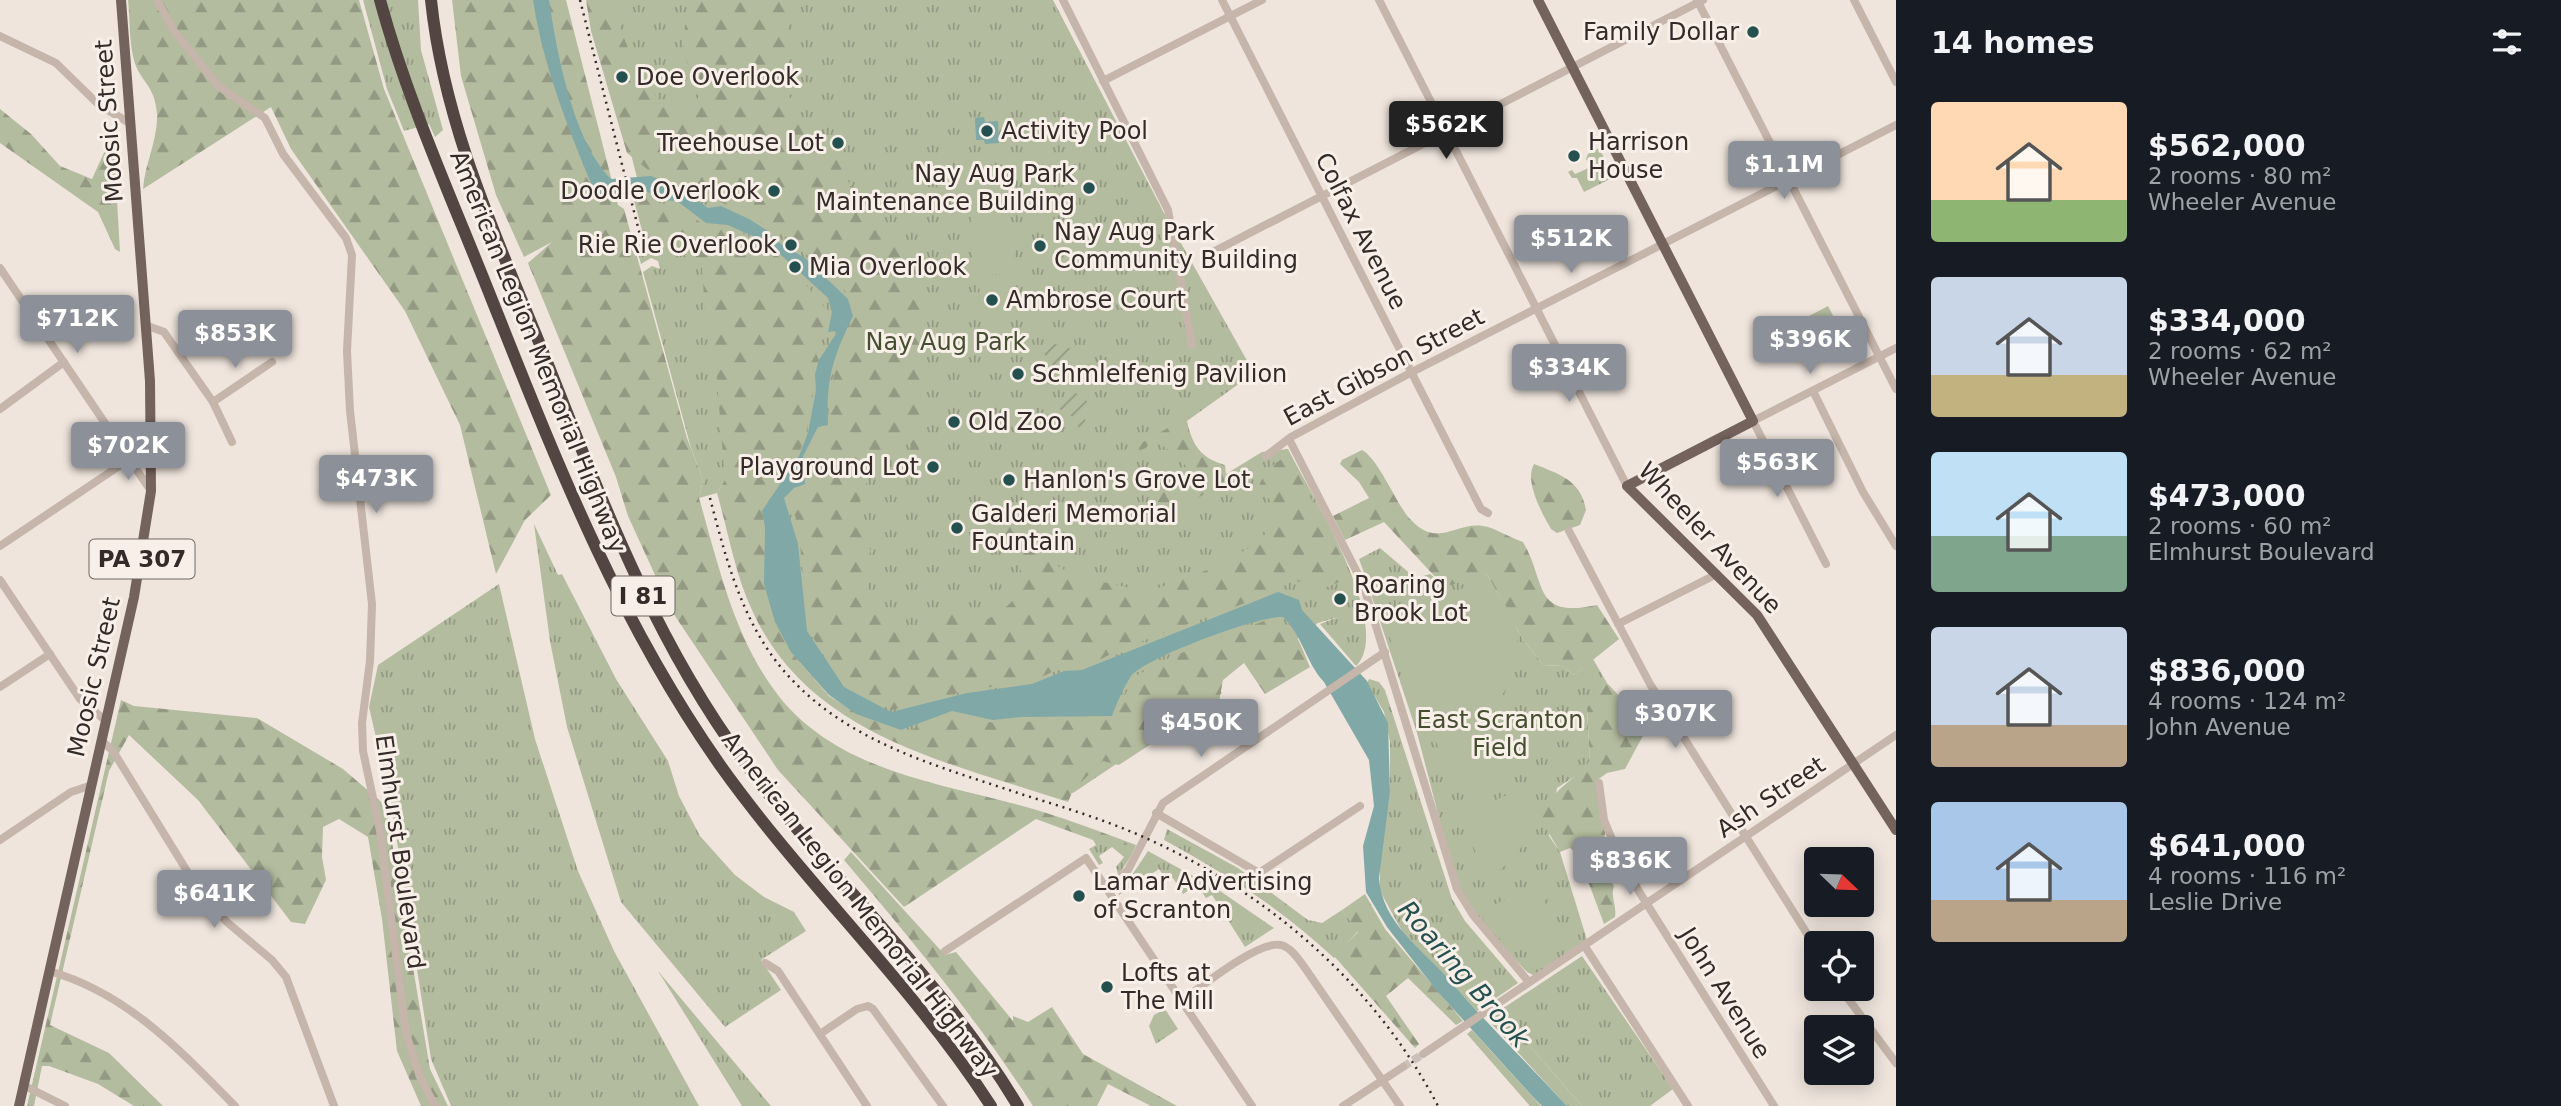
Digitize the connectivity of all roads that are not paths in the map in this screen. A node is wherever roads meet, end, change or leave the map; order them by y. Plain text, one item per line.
1 (121, 0) edge
2 (157, 0) edge
3 (379, 0) edge
4 (431, 0) edge
5 (1063, 0) edge
6 (1222, 0) edge
7 (1262, 0) edge
8 (1380, 0) edge
9 (1538, 0) edge
10 (1854, 0) edge
11 (1699, 1) edge
12 (1231, 16) junction
13 (0, 36) edge
14 (1572, 67) junction
15 (1103, 80) junction
16 (1896, 82) edge
17 (131, 124) junction
18 (1896, 125) edge
19 (1447, 131) junction
20 (1789, 180) junction
21 (1321, 196) junction
22 (1663, 245) junction
23 (1209, 254) dead end
24 (0, 268) edge
25 (1537, 308) junction
26 (145, 325) junction
27 (1192, 345) dead end
28 (1896, 348) edge
29 (1879, 356) junction
30 (64, 362) junction
31 (272, 362) dead end
32 (1412, 372) junction
33 (1896, 389) edge
34 (1813, 391) junction
35 (214, 402) junction
36 (0, 409) edge
37 (1753, 421) junction
38 (1289, 439) junction
39 (232, 442) dead end
40 (1266, 456) dead end
41 (153, 457) junction
42 (130, 458) junction
43 (1627, 486) junction
44 (151, 491) junction
45 (1488, 513) dead end
46 (1569, 531) dead end
47 (0, 546) edge
48 (1896, 546) edge
49 (1826, 564) dead end
50 (1717, 574) junction
51 (0, 580) edge
52 (1618, 624) junction
53 (1385, 652) junction
54 (50, 654) junction
55 (0, 687) edge
56 (106, 721) junction
57 (1896, 736) edge
58 (102, 741) junction
59 (1854, 765) junction
60 (1599, 783) dead end
61 (92, 785) junction
62 (1360, 806) dead end
63 (1156, 813) junction
64 (1896, 831) edge
65 (1747, 835) junction
66 (0, 839) edge
67 (1107, 888) junction
68 (1647, 903) junction
69 (1806, 931) edge
70 (1584, 945) junction
71 (945, 951) dead end
72 (765, 963) dead end
73 (49, 971) junction
74 (1528, 981) junction
75 (1850, 1001) edge
76 (1180, 1002) junction
77 (820, 1034) junction
78 (1423, 1054) tunnel mouth
79 (1896, 1063) edge
80 (1403, 1067) tunnel mouth
81 (1382, 1080) junction
82 (23, 1085) junction
83 (20, 1106) edge
84 (65, 1106) edge
85 (235, 1106) edge
86 (334, 1106) edge
87 (435, 1106) edge
88 (867, 1106) edge
89 (943, 1106) edge
90 (991, 1106) edge
91 (1018, 1106) edge
92 (1252, 1106) edge
93 (1343, 1106) edge
94 (1400, 1106) edge
95 (1688, 1106) edge
96 (1774, 1106) edge

1 - 17 main road, Moosic Street / PA 307
2 - 87 street, Elmhurst Boulevard
3 - 90 highway, American Legion Memorial Highway / I 81
4 - 91 highway, American Legion Memorial Highway / I 81
5 - 15 street
6 - 12 street, Colfax Avenue
7 - 12 street
8 - 19 street, Wheeler Avenue
9 - 14 main road
10 - 16 street
11 - 14 street
11 - 20 street
12 - 15 street
12 - 21 street, Colfax Avenue
13 - 17 street
14 - 19 street
14 - 22 main road
15 - 27 street
17 - 26 main road, Moosic Street / PA 307
18 - 20 street, East Gibson Street
19 - 21 street
19 - 25 street, Wheeler Avenue
20 - 22 street, East Gibson Street
20 - 29 street
21 - 23 street
21 - 32 street, Colfax Avenue
22 - 25 street, East Gibson Street
22 - 37 main road
24 - 30 street
25 - 32 street, East Gibson Street
25 - 43 street, Wheeler Avenue
26 - 35 street
26 - 41 main road, Moosic Street / PA 307
28 - 29 street
29 - 33 street
29 - 34 street
30 - 36 street
30 - 42 street
31 - 35 street
32 - 38 street, East Gibson Street
32 - 45 street, Colfax Avenue
34 - 37 street
34 - 48 street
35 - 39 street
37 - 43 main road
37 - 49 street
38 - 40 street, East Gibson Street
38 - 53 street
41 - 42 street
41 - 44 main road, Moosic Street / PA 307
42 - 44 street
42 - 47 street
43 - 50 main road, Wheeler Avenue
44 - 56 main road, Moosic Street / PA 307
46 - 52 street
50 - 52 street
50 - 59 main road, Wheeler Avenue
51 - 54 street
52 - 65 street
53 - 63 street
53 - 74 street
54 - 55 street
54 - 56 street
56 - 58 main road, Moosic Street / PA 307
57 - 59 street, Ash Street
58 - 61 main road, Moosic Street / PA 307
58 - 86 street
59 - 64 main road, Wheeler Avenue
59 - 65 street, Ash Street
60 - 68 street, John Avenue
61 - 66 street
61 - 73 main road, Moosic Street / PA 307
62 - 63 street
63 - 67 street
65 - 68 street, Ash Street
65 - 69 street
67 - 71 street
67 - 76 street
68 - 70 street, Ash Street
68 - 96 street, John Avenue
70 - 74 street, Ash Street
70 - 95 street
72 - 77 street
73 - 82 main road, Moosic Street / PA 307
73 - 85 street
74 - 78 street, Ash Street
75 - 79 street
76 - 81 street
76 - 92 street
77 - 88 street
77 - 89 street
80 - 81 street
81 - 93 street
81 - 94 street
82 - 83 main road, Moosic Street / PA 307
82 - 84 street

